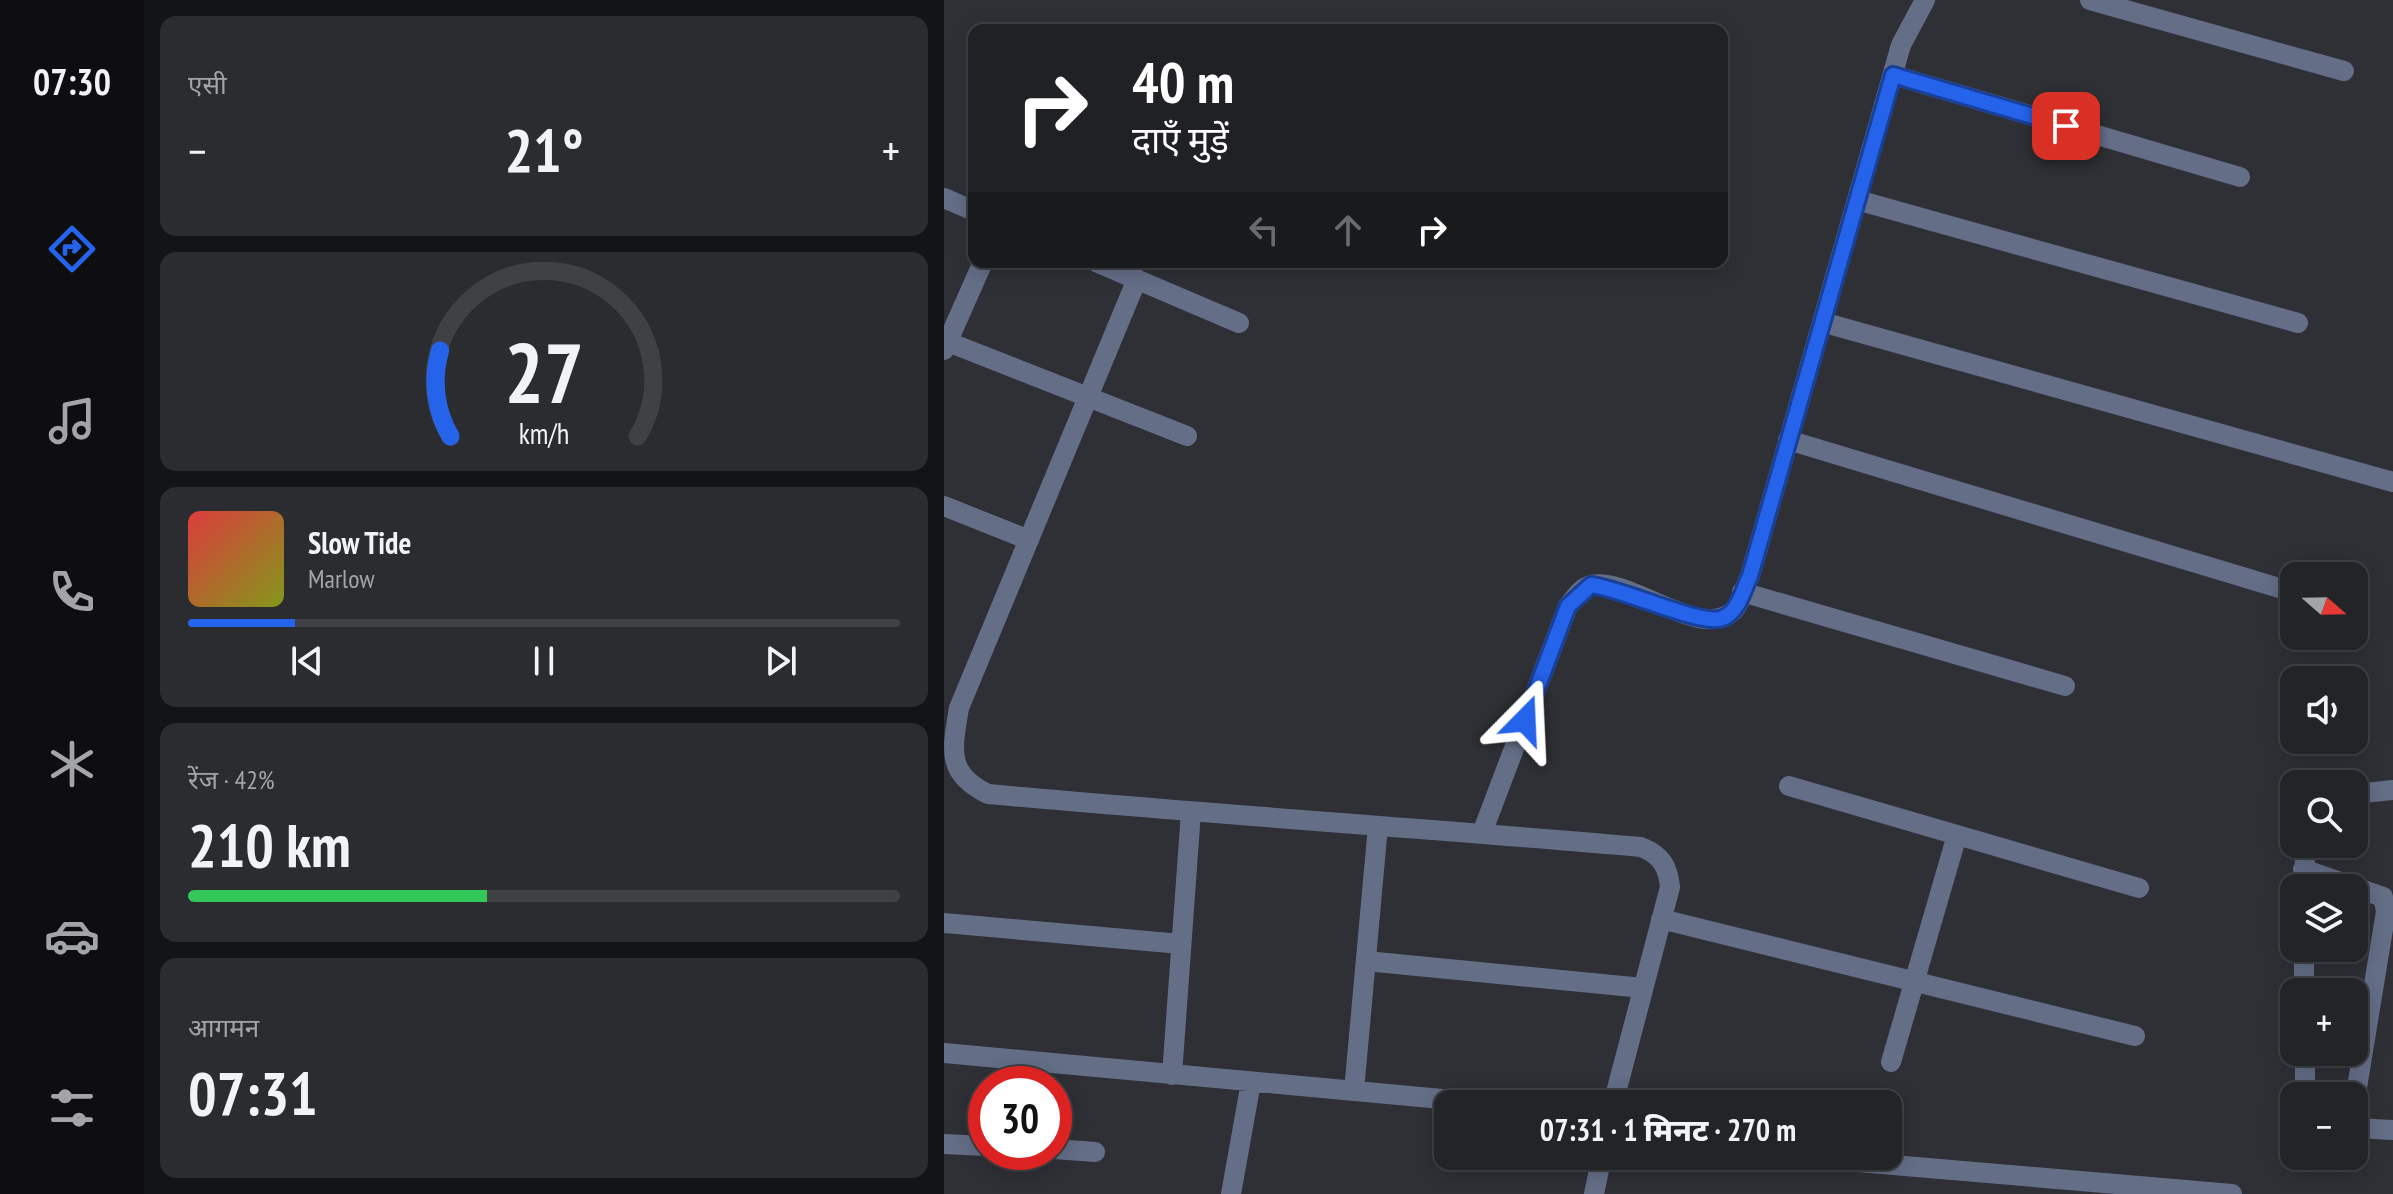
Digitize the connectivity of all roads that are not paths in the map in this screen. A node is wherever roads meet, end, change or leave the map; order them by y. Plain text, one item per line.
1 (1925, 0) edge
2 (2090, 0) edge
3 (2344, 71) dead end
4 (1893, 75) junction
5 (2240, 177) dead end
6 (944, 198) edge
7 (1857, 200) junction
8 (968, 208) edge
9 (980, 268) edge
10 (1110, 268) edge
11 (1137, 279) junction
12 (1822, 322) junction
13 (1239, 323) dead end
14 (2298, 323) dead end
15 (946, 346) edge
16 (1088, 399) junction
17 (1187, 436) dead end
18 (1788, 440) junction
19 (2393, 482) edge
20 (944, 506) edge
21 (1029, 540) junction
22 (2280, 588) edge
23 (1742, 592) junction
24 (2065, 686) dead end
25 (1789, 786) dead end
26 (2393, 790) edge
27 (2368, 793) edge
28 (1191, 812) junction
29 (1378, 826) junction
30 (1482, 833) junction
31 (1957, 835) junction
32 (2139, 888) dead end
33 (2368, 893) edge
34 (1661, 919) junction
35 (944, 923) edge
36 (1181, 944) junction
37 (1366, 961) junction
38 (1913, 981) junction
39 (1643, 988) junction
40 (2135, 1036) dead end
41 (944, 1053) edge
42 (1891, 1062) dead end
43 (1172, 1075) junction
44 (1251, 1082) junction
45 (2358, 1082) edge
46 (1617, 1090) edge
47 (1354, 1091) junction
48 (1434, 1098) edge
49 (2368, 1129) edge
50 (2393, 1130) edge
51 (944, 1144) edge
52 (968, 1145) edge
53 (1072, 1150) edge
54 (1095, 1152) dead end
55 (1902, 1168) edge
56 (1599, 1170) edge
57 (2033, 1185) edge
58 (1231, 1194) edge
59 (1594, 1194) edge
60 (2232, 1194) edge

1 - 4 street
2 - 3 street
4 - 5 street
4 - 7 street
6 - 8 street
7 - 12 street
7 - 14 street
9 - 15 street
10 - 11 street
11 - 13 street
11 - 16 street
12 - 18 street
12 - 19 street
15 - 16 street
16 - 17 street
16 - 21 street
18 - 22 street
18 - 23 street
20 - 21 street
21 - 28 street
23 - 24 street
23 - 30 street
25 - 31 street
26 - 27 street
28 - 29 street
28 - 36 street
29 - 30 street
29 - 37 street
30 - 34 street
31 - 32 street
31 - 38 street
33 - 45 street
34 - 38 street
34 - 39 street
35 - 36 street
36 - 43 street
37 - 39 street
37 - 47 street
38 - 40 street
38 - 42 street
39 - 46 street
41 - 43 street
43 - 44 street
44 - 47 street
44 - 58 street
47 - 48 street
49 - 50 street
51 - 52 street
53 - 54 street
55 - 57 street
56 - 59 street
57 - 60 street

